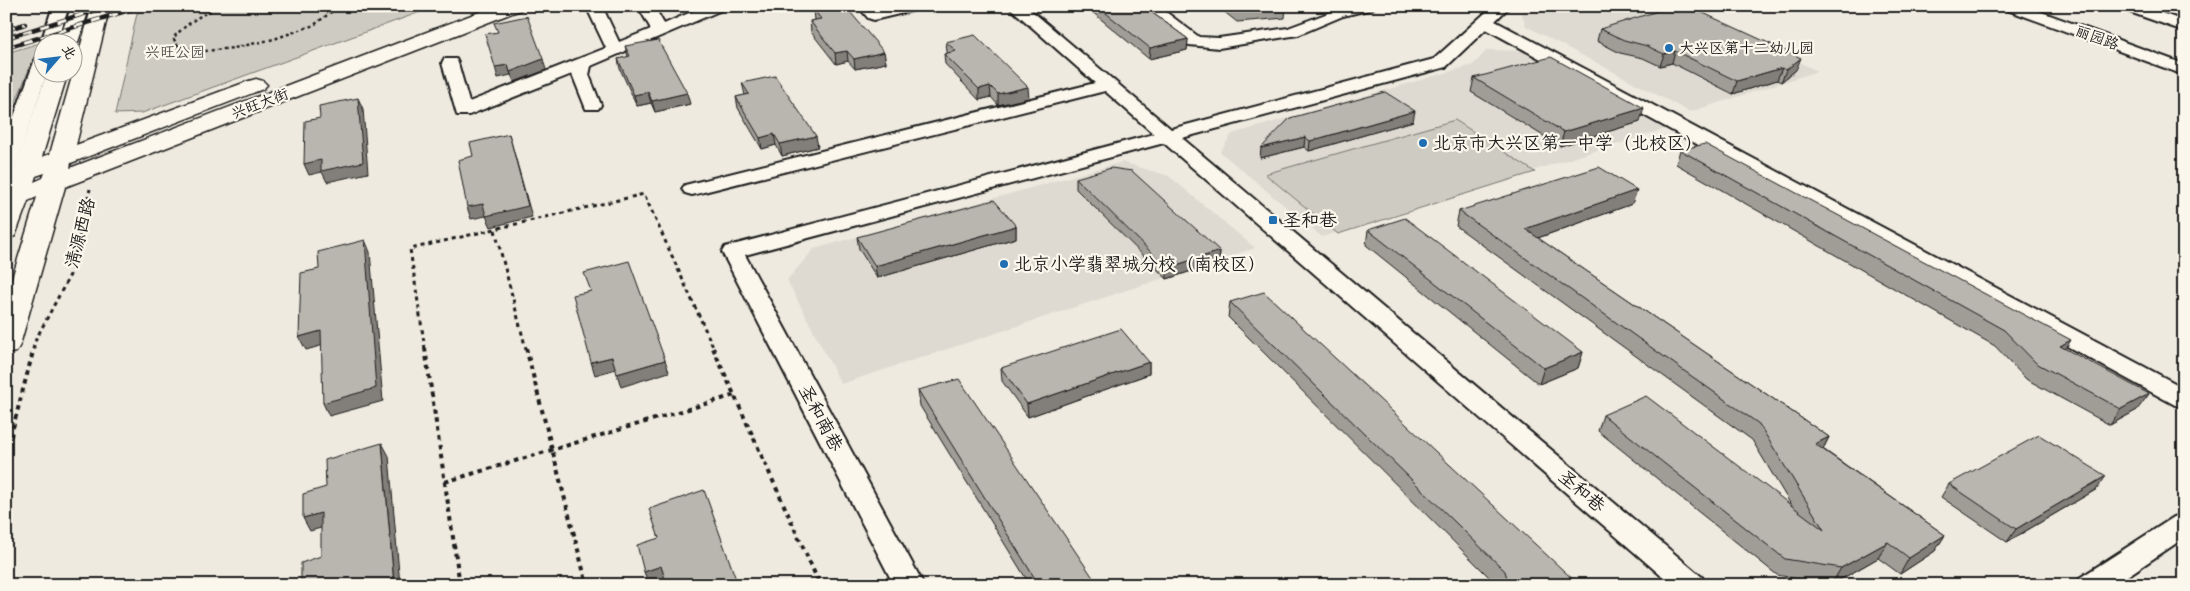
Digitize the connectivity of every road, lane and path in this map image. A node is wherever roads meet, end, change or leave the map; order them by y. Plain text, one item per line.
1 (61, 6) edge
2 (81, 6) edge
3 (101, 6) edge
4 (222, 6) edge
5 (338, 6) edge
6 (464, 6) edge
7 (513, 6) edge
8 (594, 6) edge
9 (646, 6) edge
10 (719, 6) edge
11 (866, 6) edge
12 (915, 6) edge
13 (1016, 6) edge
14 (1148, 6) edge
15 (1367, 6) edge
16 (1502, 6) edge
17 (2010, 6) edge
18 (2126, 6) edge
19 (1333, 10) edge
20 (1485, 22) junction
21 (2184, 26) edge
22 (660, 31) junction
23 (52, 32) edge
24 (72, 32) edge
25 (616, 50) junction
26 (450, 63) dead end
27 (584, 63) junction
28 (2184, 70) edge
29 (37, 82) edge
30 (54, 82) edge
31 (1108, 85) junction
32 (592, 105) dead end
33 (1168, 137) junction
34 (60, 159) junction
35 (95, 167) junction
36 (12, 183) edge
37 (54, 183) junction
38 (692, 189) dead end
39 (495, 230) junction
40 (6, 231) edge
41 (6, 345) edge
42 (735, 395) junction
43 (2184, 398) edge
44 (552, 450) junction
45 (6, 454) edge
46 (445, 482) junction
47 (2184, 524) edge
48 (460, 585) edge
49 (587, 585) edge
50 (820, 585) edge
51 (909, 585) edge
52 (1692, 585) edge
53 (2091, 585) edge

1 - 23 street
2 - 24 main road
3 - 34 main road
4 - 5 path
6 - 34 main road, 兴旺大街
7 - 35 main road, 兴旺大街
8 - 25 street
9 - 22 street
10 - 22 street
11 - 12 street
13 - 31 street, 圣和巷
14 - 19 street
15 - 19 street
16 - 20 street
17 - 28 street, 丽园路
18 - 21 street
20 - 33 street
20 - 43 street
22 - 25 street
25 - 27 street
26 - 27 street
27 - 32 street
29 - 36 street
30 - 36 main road
31 - 33 street, 圣和巷
31 - 38 street
33 - 51 street, 圣和南巷
33 - 52 street, 圣和巷
34 - 36 main road, 兴旺大街
34 - 37 main road
35 - 37 main road, 兴旺大街
35 - 45 path, 清源西路
36 - 37 main road, 兴旺大街
36 - 40 main road
37 - 41 main road
39 - 42 path
39 - 44 path
39 - 46 path
42 - 44 path
42 - 50 path
44 - 46 path
44 - 49 path
46 - 48 path
47 - 53 street

